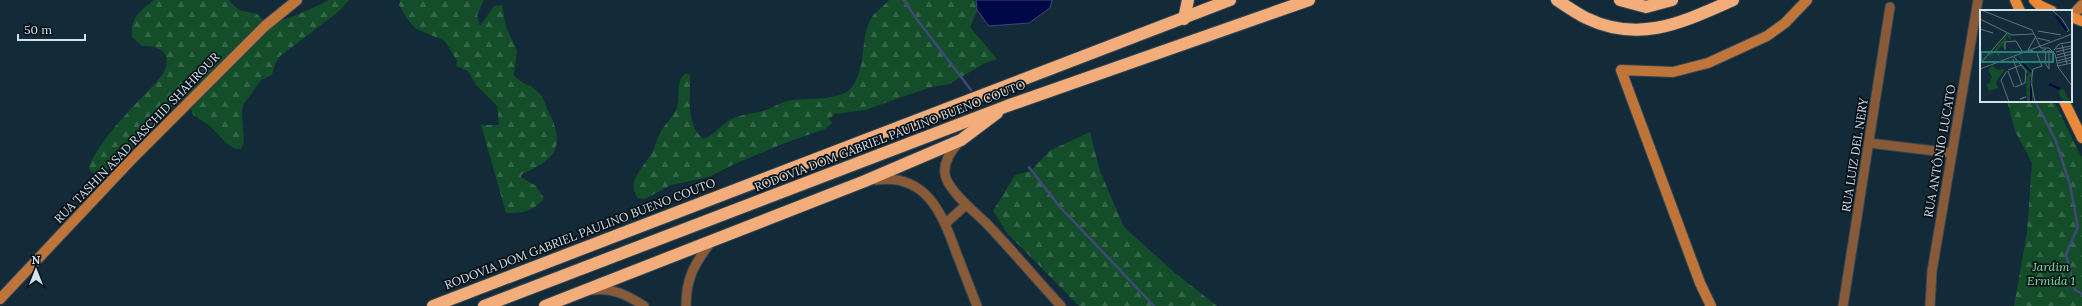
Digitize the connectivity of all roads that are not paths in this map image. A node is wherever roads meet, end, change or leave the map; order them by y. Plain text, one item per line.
1 (297, 0) edge
2 (1188, 0) edge
3 (1230, 0) edge
4 (1309, 0) edge
5 (1557, 0) edge
6 (1620, 0) edge
7 (1672, 0) edge
8 (1733, 0) edge
9 (1807, 0) edge
10 (1978, 0) edge
11 (2015, 0) edge
12 (2034, 0) edge
13 (2082, 4) edge
14 (1890, 6) dead end
15 (2020, 10) edge
16 (2050, 10) edge
17 (2072, 16) edge
18 (2072, 17) edge
19 (1184, 19) junction
20 (2082, 21) edge
21 (2064, 102) edge
22 (1006, 106) junction
23 (2082, 138) edge
24 (961, 140) junction
25 (1869, 143) junction
26 (1952, 153) junction
27 (865, 181) junction
28 (966, 205) junction
29 (946, 223) junction
30 (710, 243) junction
31 (578, 293) junction
32 (0, 299) edge
33 (432, 306) edge
34 (484, 306) edge
35 (544, 306) edge
36 (644, 306) edge
37 (686, 306) edge
38 (977, 306) edge
39 (1061, 306) edge
40 (1711, 306) edge
41 (1843, 306) edge
42 (1930, 306) edge

1 - 32 street, RUA TASHIN ASAD RASCHID SHAHROUR
2 - 19 highway
3 - 19 highway, RODOVIA DOM GABRIEL PAULINO BUENO COUTO
4 - 22 highway, RODOVIA DOM GABRIEL PAULINO BUENO COUTO
5 - 8 highway
6 - 7 highway
9 - 40 street
10 - 26 street, RUA ANTÔNIO LUCATO
11 - 15 main road
12 - 16 main road
13 - 17 street
14 - 25 street, RUA LUIZ DEL NERY
18 - 20 main road
19 - 33 highway, RODOVIA DOM GABRIEL PAULINO BUENO COUTO
21 - 23 main road
22 - 24 highway
22 - 34 highway, RODOVIA DOM GABRIEL PAULINO BUENO COUTO
24 - 27 highway
24 - 28 street
25 - 26 street
25 - 41 street, RUA LUIZ DEL NERY
26 - 42 street, RUA ANTÔNIO LUCATO
27 - 29 street
27 - 30 highway
28 - 29 street
28 - 39 street
29 - 38 street
30 - 31 highway
30 - 37 street
31 - 35 highway
31 - 36 street

